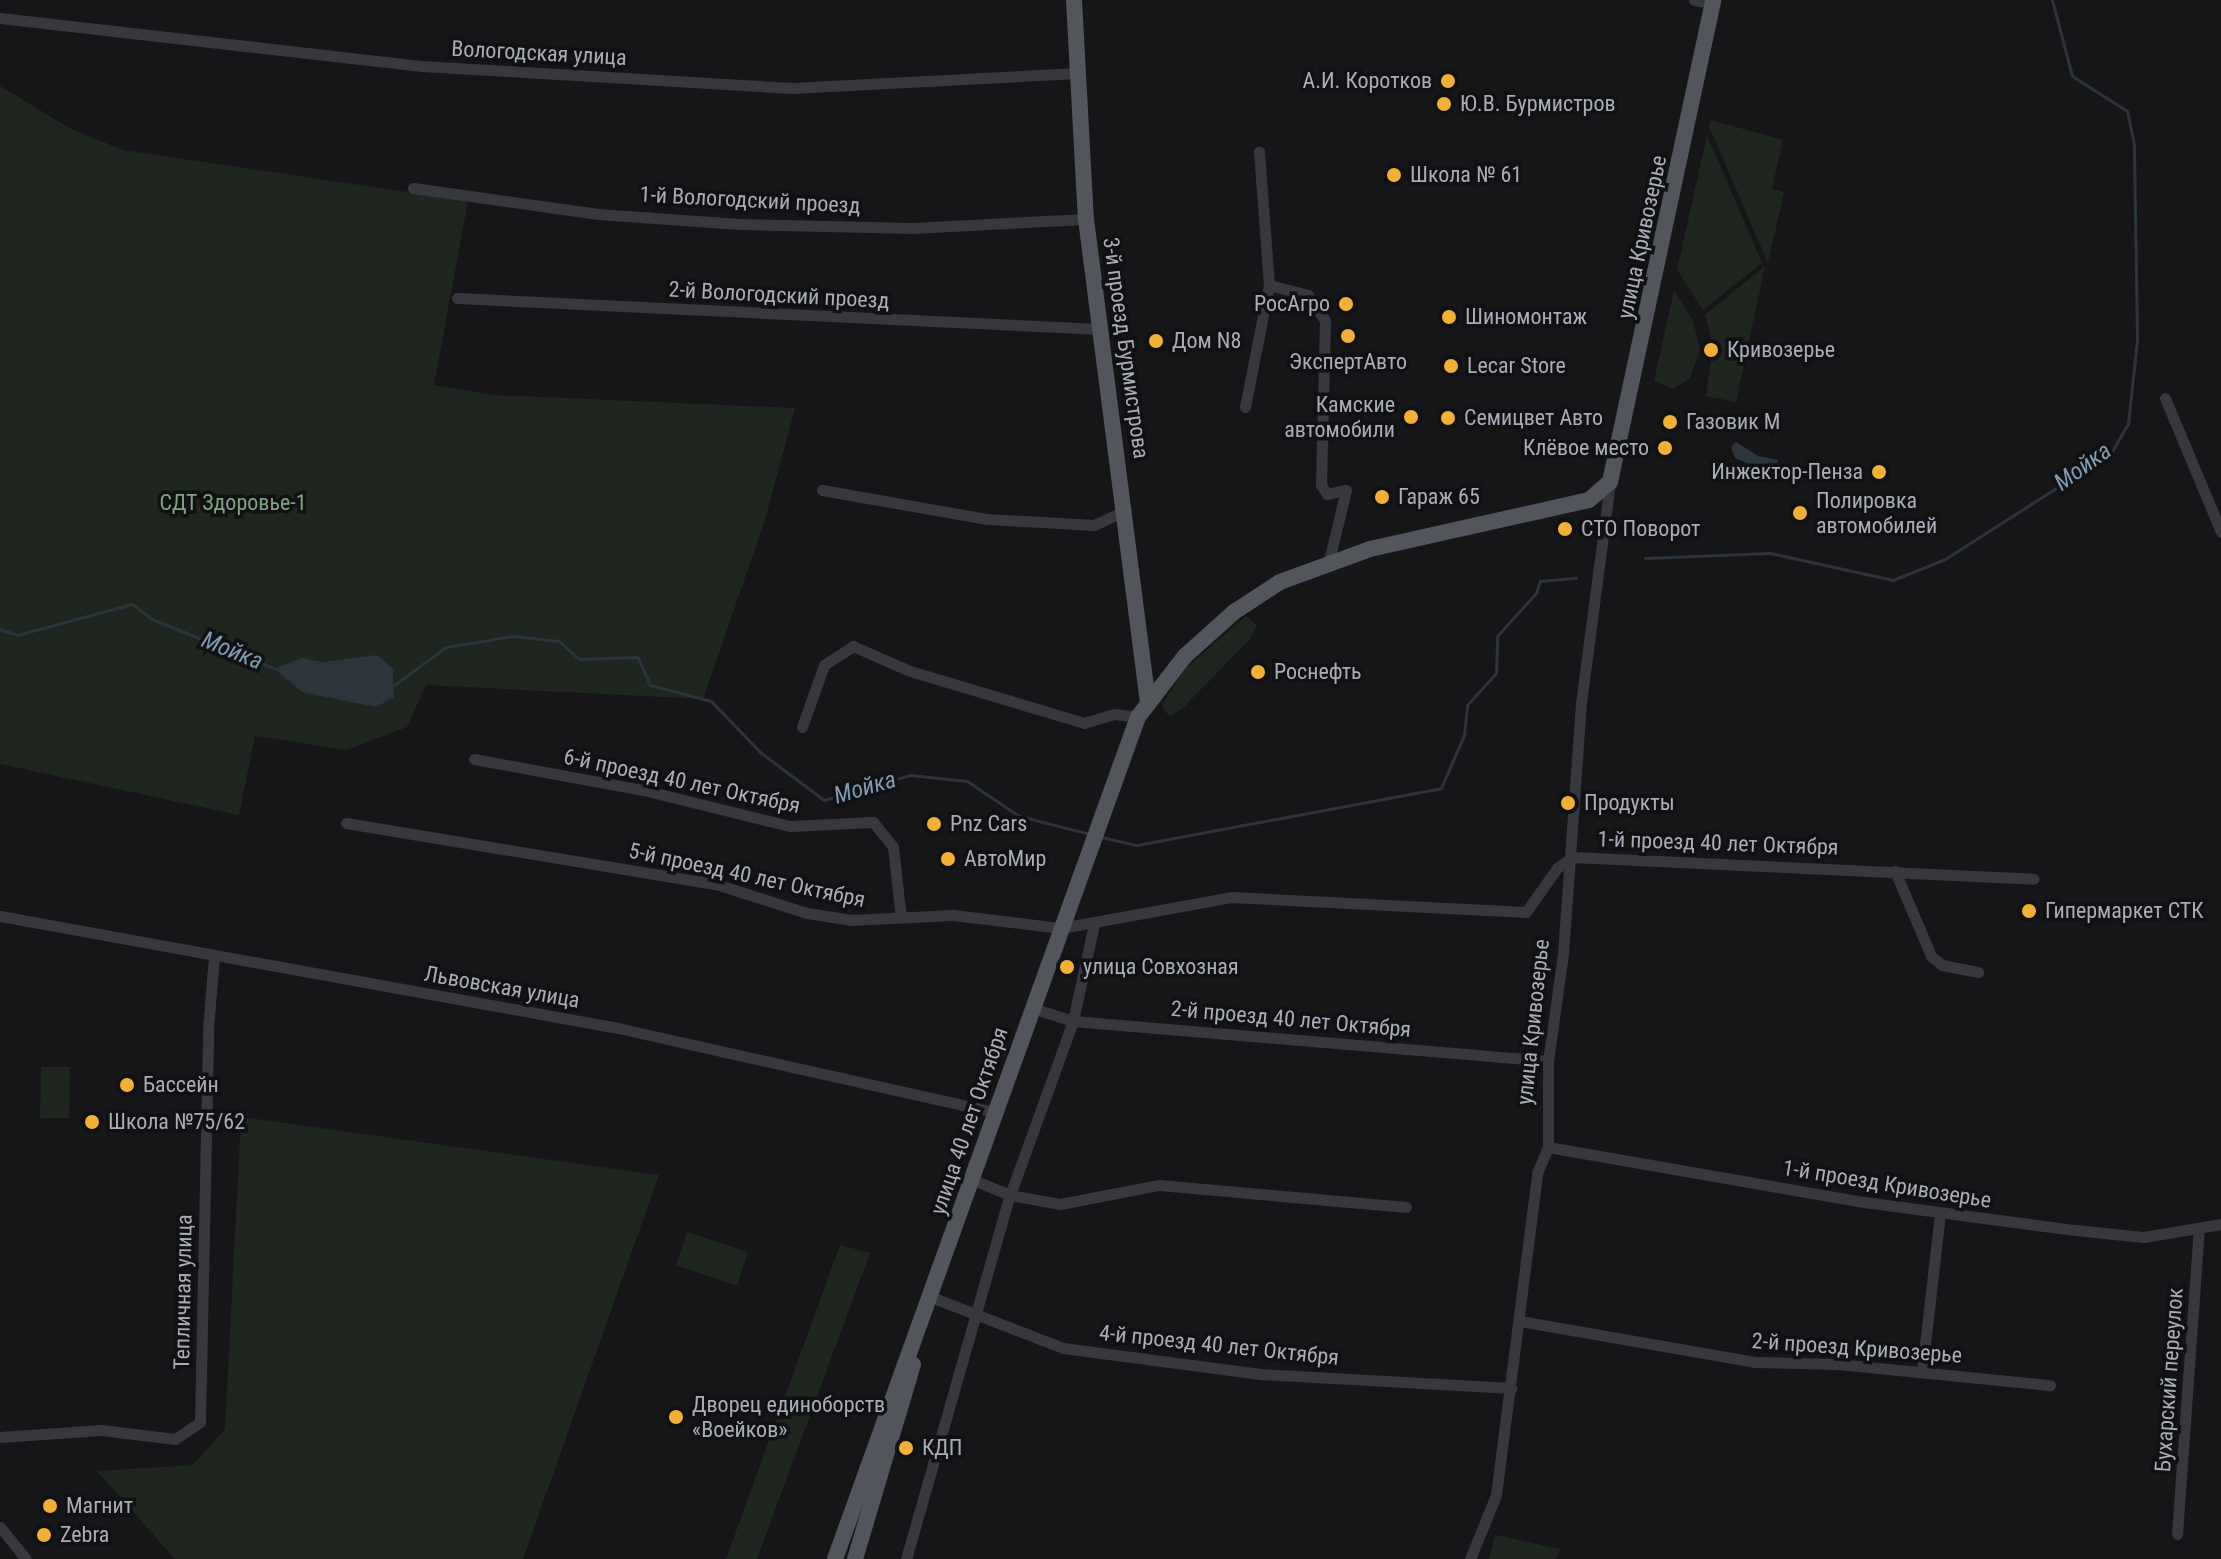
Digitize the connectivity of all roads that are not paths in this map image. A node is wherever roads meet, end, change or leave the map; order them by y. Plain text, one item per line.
1 (1074, 0) edge
2 (1694, 0) edge
3 (1713, 2) edge
4 (0, 18) edge
5 (1078, 73) junction
6 (1259, 151) dead end
7 (413, 188) dead end
8 (1086, 219) junction
9 (1269, 285) junction
10 (457, 298) dead end
11 (1100, 329) junction
12 (2165, 398) dead end
13 (1245, 407) dead end
14 (1610, 482) junction
15 (822, 490) dead end
16 (1126, 510) junction
17 (2221, 532) edge
18 (1329, 561) junction
19 (1148, 700) junction
20 (1138, 717) junction
21 (802, 727) dead end
22 (474, 759) dead end
23 (346, 823) dead end
24 (1572, 857) junction
25 (1895, 871) junction
26 (2033, 879) dead end
27 (0, 916) edge
28 (901, 918) junction
29 (1094, 924) junction
30 (1061, 928) junction
31 (214, 956) junction
32 (1978, 972) dead end
33 (1032, 1008) junction
34 (1073, 1021) junction
35 (1548, 1061) junction
36 (994, 1112) junction
37 (1548, 1147) junction
38 (971, 1179) junction
39 (1010, 1195) junction
40 (1406, 1207) dead end
41 (1940, 1214) junction
42 (2221, 1224) edge
43 (2199, 1229) junction
44 (931, 1297) junction
45 (976, 1316) junction
46 (1520, 1321) junction
47 (922, 1323) junction
48 (1922, 1371) junction
49 (2050, 1385) dead end
50 (1512, 1388) junction
51 (0, 1437) edge
52 (0, 1527) edge
53 (2177, 1534) dead end
54 (26, 1559) edge
55 (835, 1559) edge
56 (855, 1559) edge
57 (906, 1559) edge
58 (1470, 1559) edge

1 - 5 main road, 3-й проезд Бурмистрова
2 - 3 street
3 - 14 main road, улица Кривозерье
4 - 5 street, Вологодская улица
5 - 8 main road, 3-й проезд Бурмистрова
6 - 9 street
7 - 8 street, 1-й Вологодский проезд
8 - 11 main road, 3-й проезд Бурмистрова
9 - 13 street
9 - 18 street
10 - 11 street, 2-й Вологодский проезд
11 - 16 main road, 3-й проезд Бурмистрова
12 - 17 street
14 - 18 main road
14 - 24 street, улица Кривозерье
15 - 16 street
16 - 19 main road, 3-й проезд Бурмистрова
18 - 19 main road
19 - 20 main road, улица 40 лет Октября
20 - 21 street
20 - 30 main road, улица 40 лет Октября
22 - 28 street, 6-й проезд 40 лет Октября
23 - 28 street, 5-й проезд 40 лет Октября
24 - 25 street, 1-й проезд 40 лет Октября
24 - 29 street, 1-й проезд 40 лет Октября
24 - 35 street, улица Кривозерье
25 - 26 street, 1-й проезд 40 лет Октября
25 - 32 street
27 - 31 street, Львовская улица
28 - 30 street, 5-й проезд 40 лет Октября
29 - 30 street, 5-й проезд 40 лет Октября
29 - 34 street
30 - 33 main road, улица 40 лет Октября
31 - 36 street, Львовская улица
31 - 51 street, Тепличная улица
33 - 34 street, 2-й проезд 40 лет Октября
33 - 36 main road, улица 40 лет Октября
34 - 35 street, 2-й проезд 40 лет Октября
34 - 39 street
35 - 37 street, улица Кривозерье
36 - 38 main road, улица 40 лет Октября
37 - 41 street, 1-й проезд Кривозерье
37 - 46 street, улица Кривозерье
38 - 39 street
38 - 44 main road, улица 40 лет Октября
39 - 40 street
39 - 45 street
41 - 43 street, 1-й проезд Кривозерье
41 - 48 street
42 - 43 street, 1-й проезд Кривозерье
43 - 53 street, Бухарский переулок
44 - 45 street, 4-й проезд 40 лет Октября
44 - 47 main road, улица 40 лет Октября
45 - 50 street, 4-й проезд 40 лет Октября
45 - 57 street
46 - 48 street, 2-й проезд Кривозерье
46 - 50 street, улица Кривозерье
47 - 55 main road, улица 40 лет Октября
47 - 56 main road
48 - 49 street, 2-й проезд Кривозерье
50 - 58 street, улица Кривозерье
52 - 54 street

